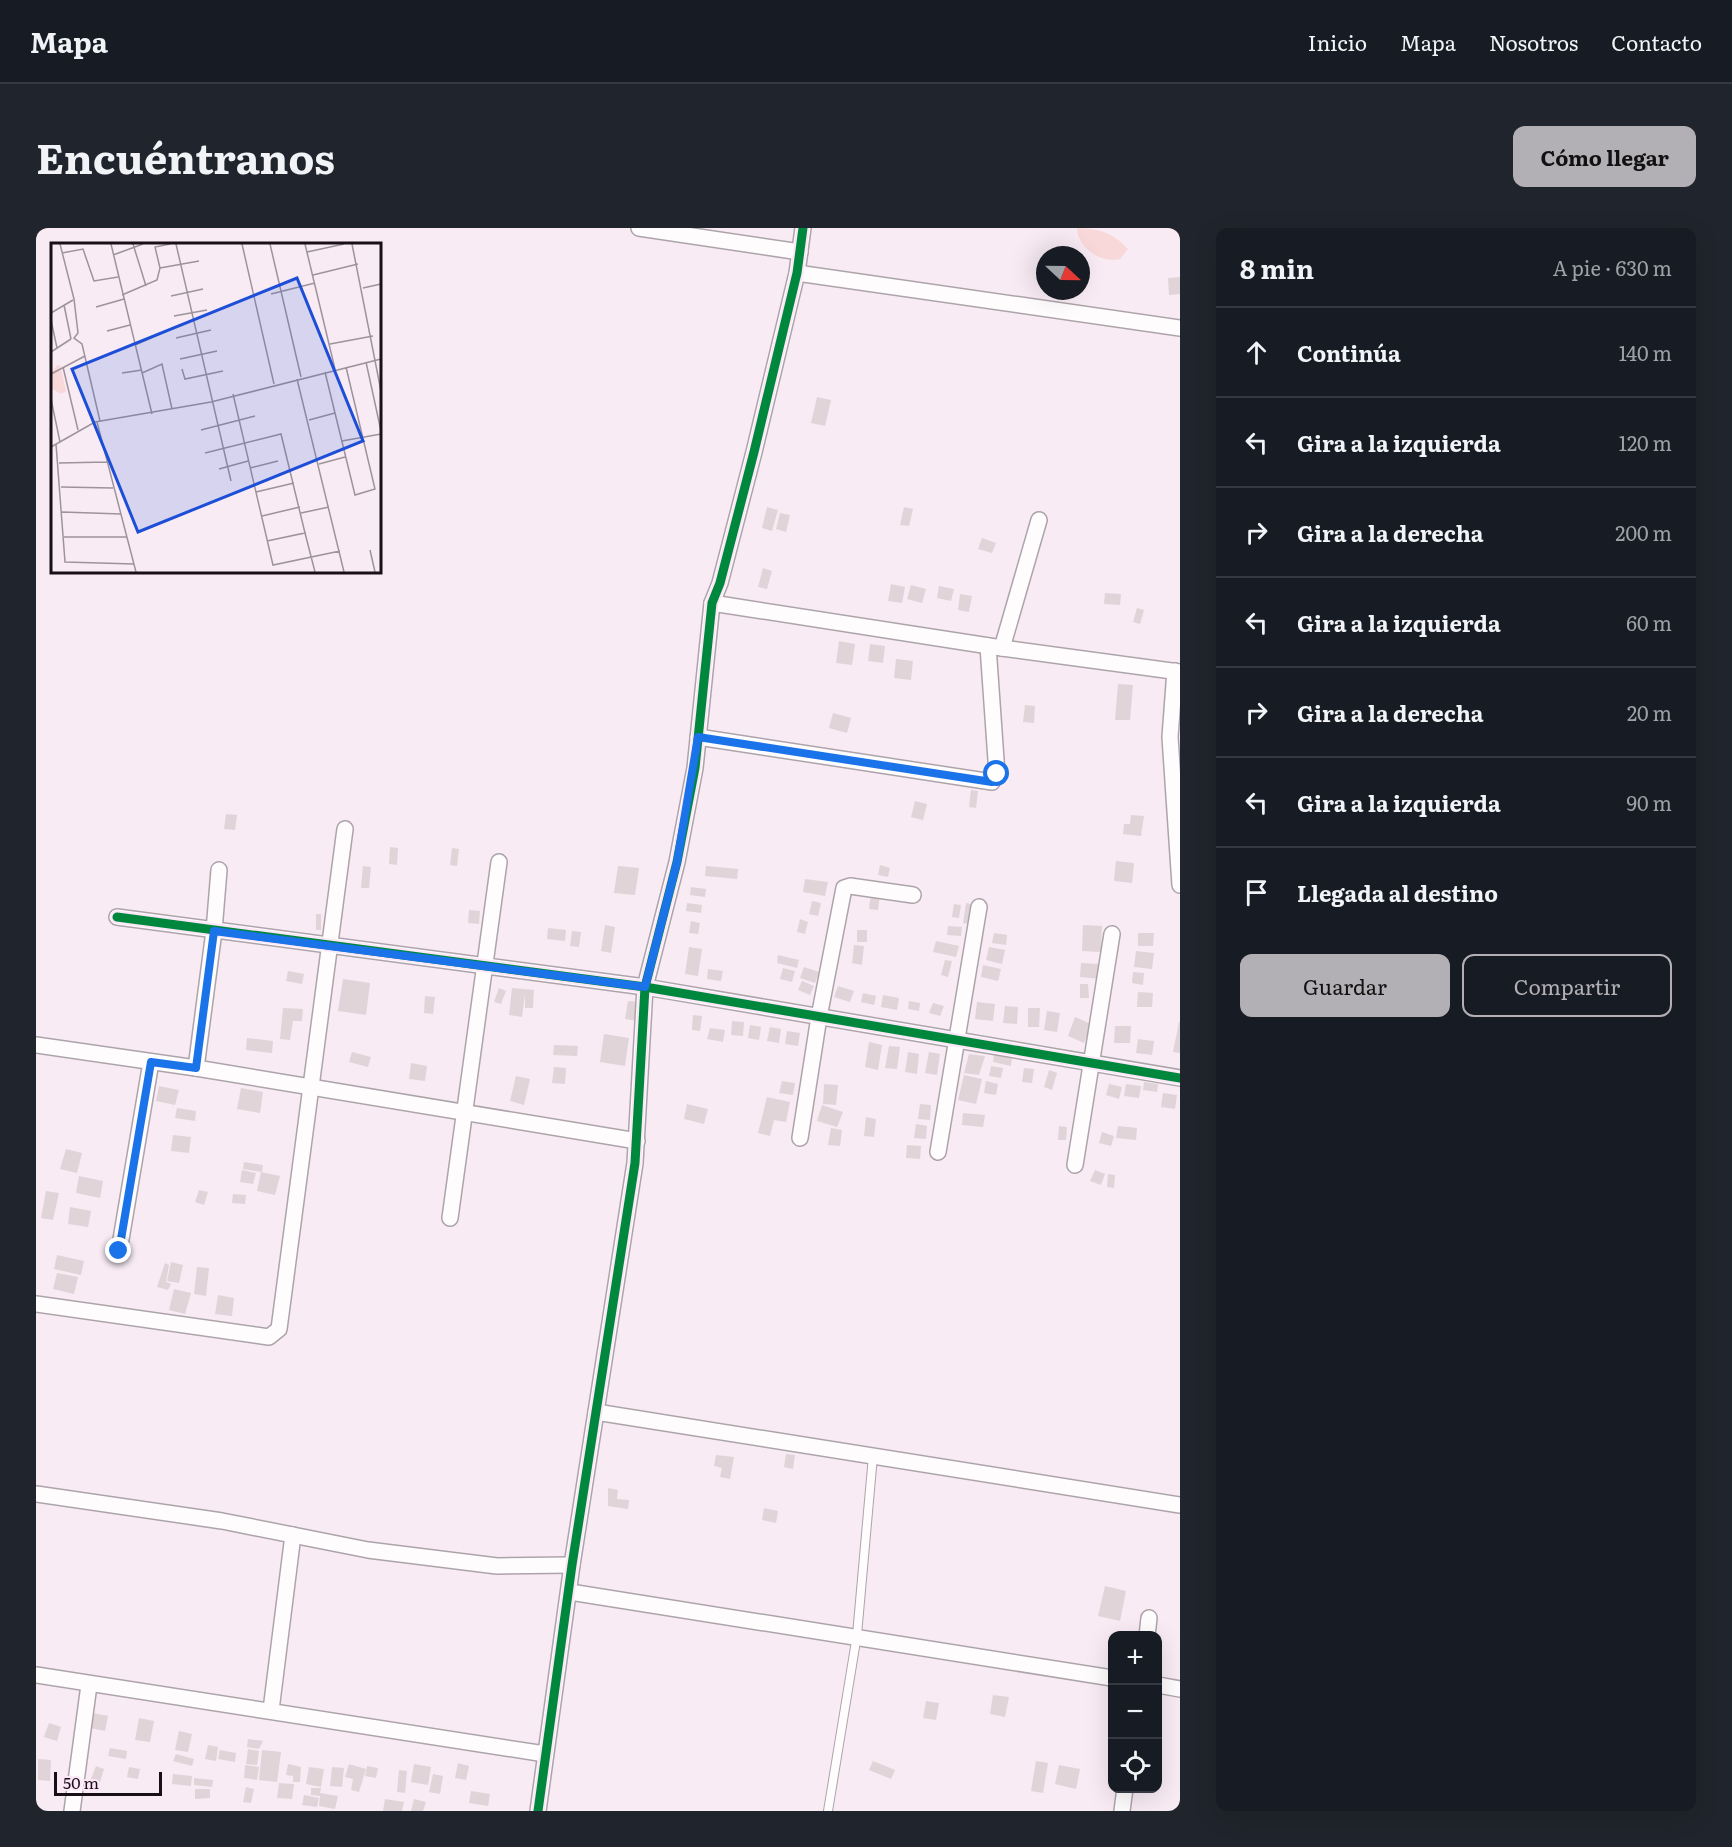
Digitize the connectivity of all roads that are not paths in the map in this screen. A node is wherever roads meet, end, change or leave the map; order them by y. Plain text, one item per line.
1 (639, 228) edge
2 (802, 228) edge
3 (800, 252) junction
4 (797, 273) junction
5 (1180, 328) edge
6 (1039, 520) dead end
7 (712, 603) junction
8 (995, 647) junction
9 (1177, 672) edge
10 (698, 737) junction
11 (345, 829) dead end
12 (499, 862) dead end
13 (219, 870) dead end
14 (1180, 885) edge
15 (913, 895) dead end
16 (979, 907) dead end
17 (117, 917) dead end
18 (214, 931) junction
19 (1113, 934) dead end
20 (331, 945) junction
21 (487, 965) junction
22 (645, 987) junction
23 (819, 1017) junction
24 (955, 1040) junction
25 (36, 1045) edge
26 (151, 1062) junction
27 (1092, 1063) junction
28 (196, 1068) junction
29 (1180, 1078) edge
30 (310, 1088) junction
31 (465, 1112) junction
32 (800, 1138) dead end
33 (636, 1141) junction
34 (938, 1152) dead end
35 (1075, 1165) dead end
36 (450, 1218) dead end
37 (119, 1251) dead end
38 (36, 1304) edge
39 (596, 1412) junction
40 (873, 1456) junction
41 (36, 1494) edge
42 (1180, 1505) edge
43 (293, 1535) junction
44 (572, 1565) junction
45 (570, 1592) junction
46 (1149, 1618) dead end
47 (1147, 1631) edge
48 (857, 1635) junction
49 (36, 1675) edge
50 (1108, 1677) edge
51 (89, 1685) junction
52 (1162, 1686) edge
53 (1180, 1689) edge
54 (271, 1710) junction
55 (545, 1754) junction
56 (1124, 1793) edge
57 (72, 1811) edge
58 (538, 1811) edge
59 (828, 1811) edge
60 (1122, 1811) edge

1 - 3 street
2 - 3 street
3 - 4 street
4 - 5 street
4 - 7 street
6 - 8 street
7 - 8 street
7 - 10 street
8 - 9 street
8 - 10 street
9 - 14 street
10 - 22 street
11 - 20 street
12 - 21 street
13 - 18 street
15 - 23 street
16 - 24 street
17 - 18 street
18 - 20 street
18 - 28 street
19 - 27 street
20 - 21 street
20 - 30 street
21 - 22 street
21 - 31 street
22 - 23 street
22 - 33 street
23 - 24 street
23 - 32 street
24 - 27 street
24 - 34 street
25 - 26 street
26 - 28 street
26 - 37 street
27 - 29 street
27 - 35 street
28 - 30 street
30 - 31 street
30 - 38 street
31 - 33 street
31 - 36 street
33 - 39 street
39 - 40 street
39 - 44 street
40 - 42 street
40 - 48 lane
41 - 43 street
43 - 44 street
43 - 54 street
44 - 45 street
45 - 48 street
45 - 55 street
46 - 47 street
48 - 50 street
48 - 59 lane
49 - 51 street
51 - 54 street
51 - 57 street
52 - 53 street
54 - 55 street
55 - 58 street
56 - 60 street

